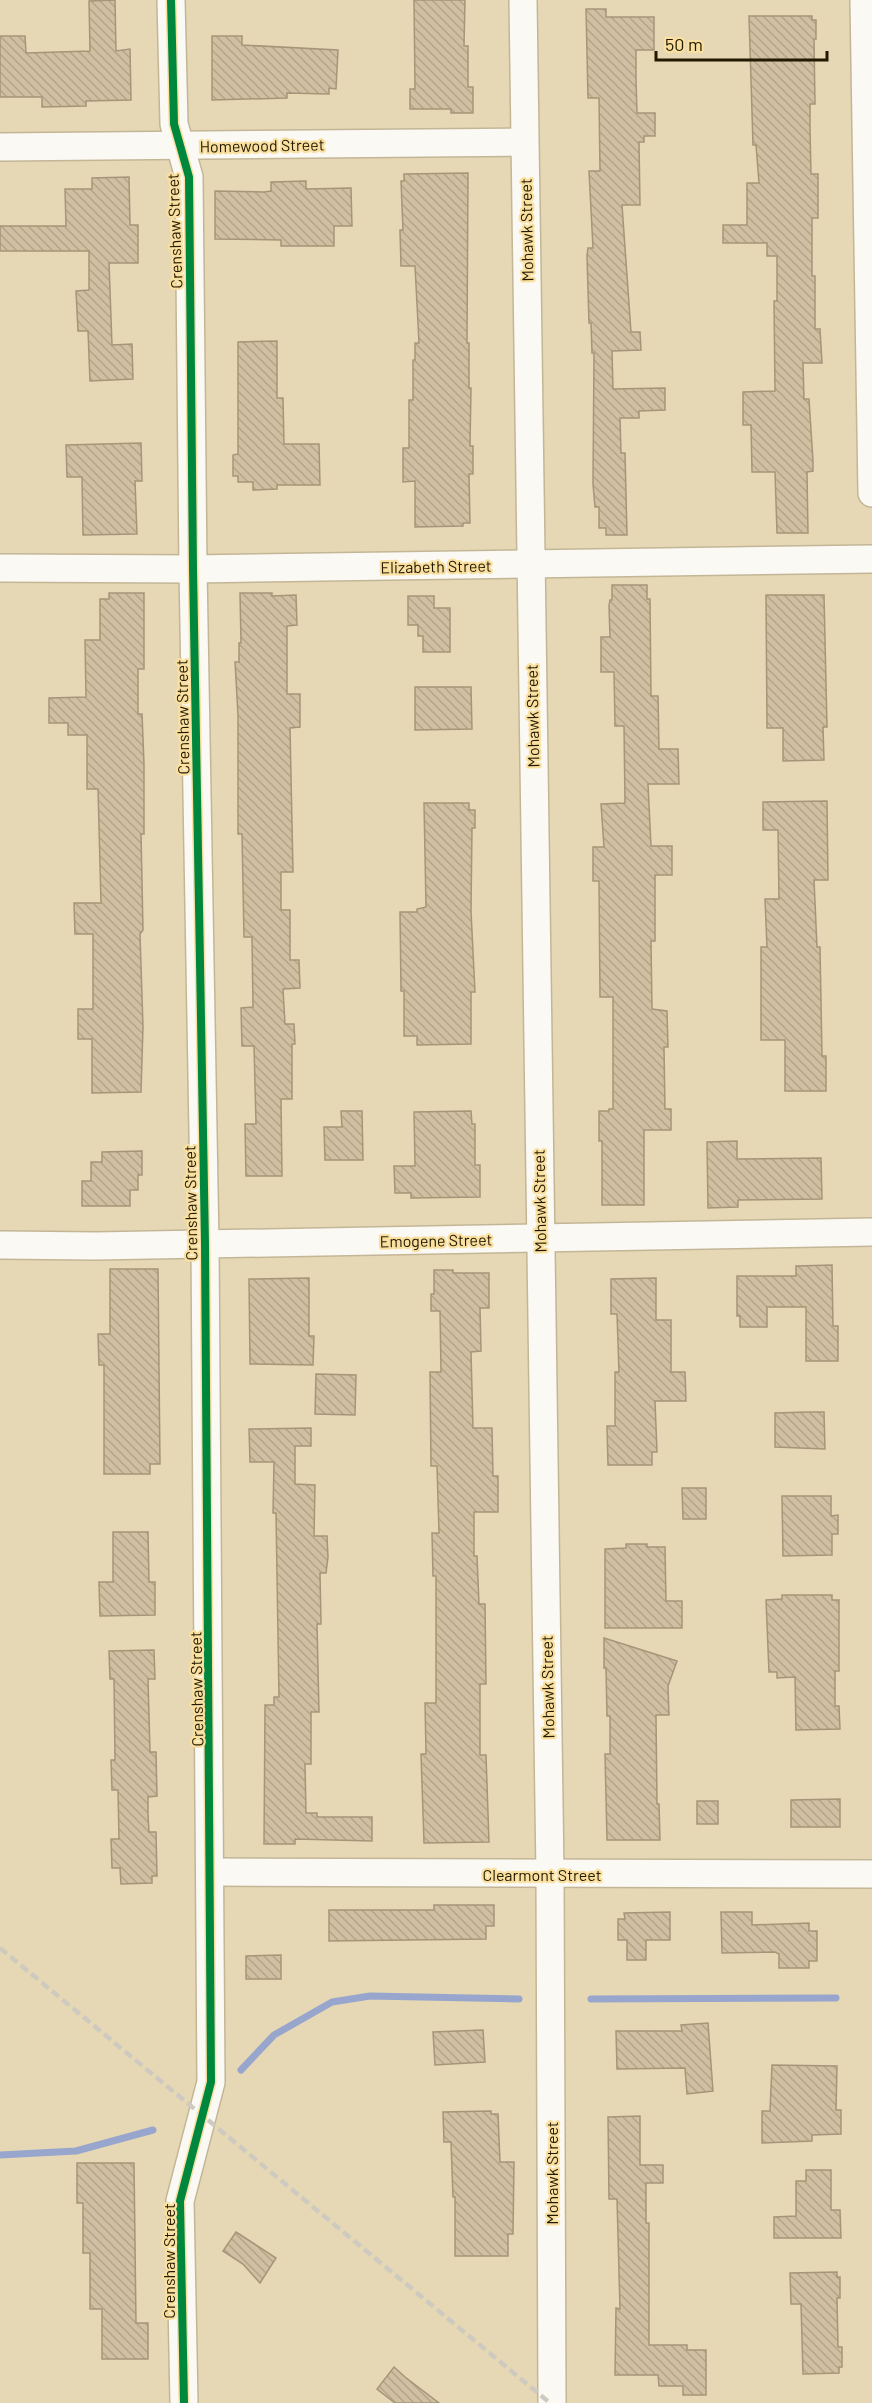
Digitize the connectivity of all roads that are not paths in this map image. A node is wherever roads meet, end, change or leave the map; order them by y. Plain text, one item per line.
1 (171, 0) edge
2 (523, 0) edge
3 (864, 0) edge
4 (524, 142) junction
5 (180, 146) junction
6 (0, 147) edge
7 (872, 492) edge
8 (872, 559) edge
9 (530, 565) junction
10 (0, 568) edge
11 (193, 569) junction
12 (872, 1233) edge
13 (540, 1238) junction
14 (205, 1244) junction
15 (0, 1245) edge
16 (211, 1872) junction
17 (550, 1874) junction
18 (872, 1874) edge
19 (184, 2403) edge
20 (552, 2403) edge

1 - 5 street, Crenshaw Street
2 - 4 street, Mohawk Street
3 - 7 street
4 - 5 street, Homewood Street
4 - 9 street, Mohawk Street
5 - 6 street, Homewood Street
5 - 11 street, Crenshaw Street
8 - 9 street, Elizabeth Street
9 - 11 street, Elizabeth Street
9 - 13 street, Mohawk Street
10 - 11 street, Elizabeth Street
11 - 14 street, Crenshaw Street
12 - 13 street, Emogene Street
13 - 14 street, Emogene Street
13 - 17 street, Mohawk Street
14 - 15 street, Emogene Street
14 - 16 street, Crenshaw Street
16 - 17 street, Clearmont Street
16 - 19 street, Crenshaw Street
17 - 18 street, Clearmont Street
17 - 20 street, Mohawk Street

